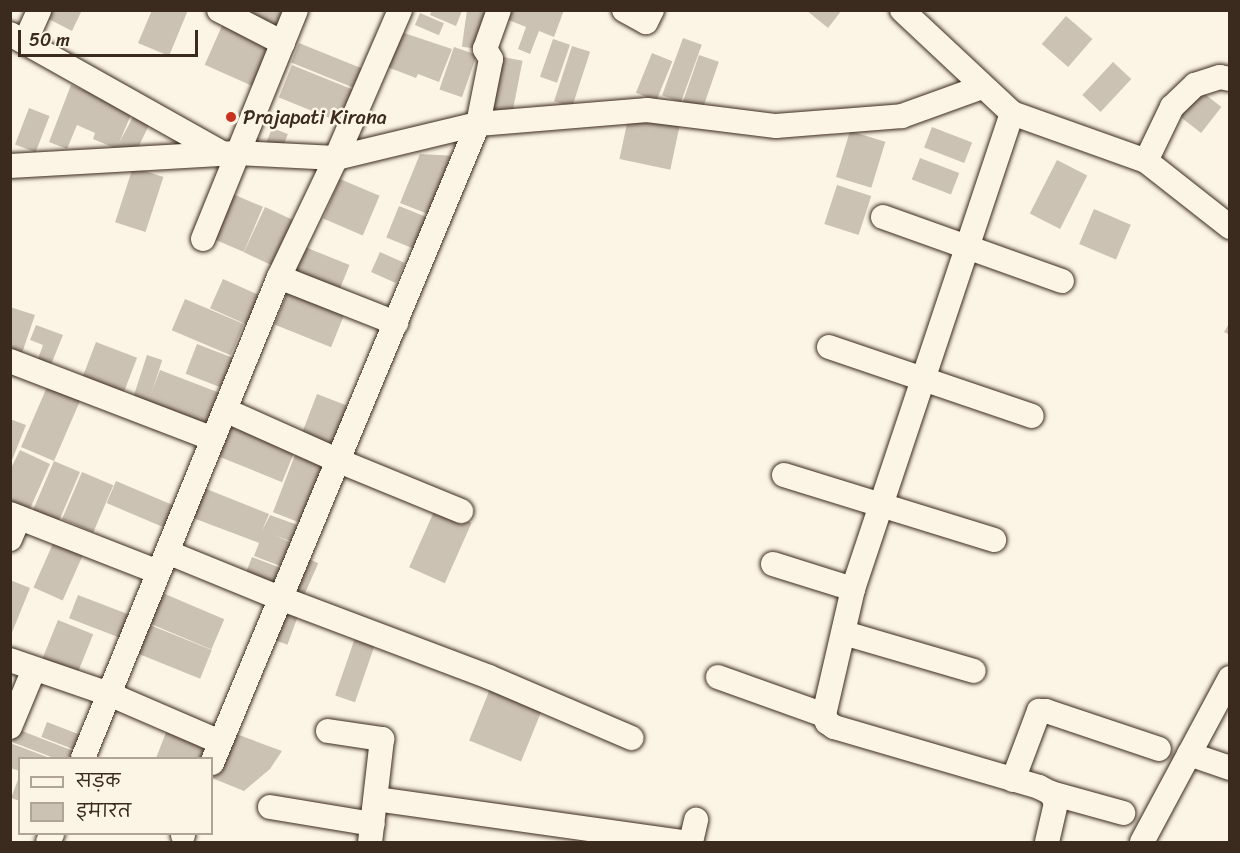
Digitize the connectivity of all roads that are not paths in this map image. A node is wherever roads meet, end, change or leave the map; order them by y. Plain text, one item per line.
1 (39, 10) edge
2 (219, 10) edge
3 (296, 10) edge
4 (400, 10) edge
5 (499, 10) edge
6 (624, 10) edge
7 (652, 10) edge
8 (902, 10) edge
9 (18, 38) edge
10 (283, 43) junction
11 (1230, 79) edge
12 (982, 87) junction
13 (1012, 113) junction
14 (478, 124) junction
15 (232, 154) junction
16 (336, 158) junction
17 (1146, 161) junction
18 (10, 166) edge
19 (883, 217) dead end
20 (1230, 226) edge
21 (203, 239) dead end
22 (967, 248) junction
23 (279, 277) junction
24 (1062, 281) dead end
25 (396, 323) junction
26 (829, 348) dead end
27 (12, 367) edge
28 (923, 380) junction
29 (225, 410) junction
30 (1032, 416) dead end
31 (213, 439) junction
32 (339, 461) junction
33 (784, 475) dead end
34 (880, 506) junction
35 (461, 511) dead end
36 (13, 523) edge
37 (994, 540) dead end
38 (163, 562) junction
39 (773, 564) dead end
40 (853, 589) junction
41 (280, 598) junction
42 (844, 633) junction
43 (10, 660) edge
44 (34, 669) junction
45 (974, 671) dead end
46 (717, 677) dead end
47 (1228, 683) edge
48 (109, 694) junction
49 (824, 715) junction
50 (10, 727) edge
51 (328, 731) dead end
52 (632, 738) dead end
53 (1159, 749) dead end
54 (216, 753) edge
55 (1189, 754) junction
56 (84, 757) edge
57 (1230, 768) edge
58 (1013, 780) junction
59 (1051, 793) junction
60 (376, 799) junction
61 (270, 807) dead end
62 (1123, 813) dead end
63 (372, 833) edge
64 (682, 843) edge
65 (1047, 843) edge
66 (1142, 843) edge

1 - 9 street
2 - 10 street
3 - 10 street
4 - 16 street
5 - 14 street
6 - 7 street
8 - 12 street
9 - 15 street
10 - 15 street
11 - 17 street
12 - 13 street
12 - 14 street
13 - 17 street
13 - 22 street
14 - 16 street
14 - 25 street
15 - 16 street
15 - 18 street
15 - 21 street
16 - 23 street
17 - 20 street
19 - 22 street
22 - 24 street
22 - 28 street
23 - 25 street
23 - 29 street
25 - 32 street
26 - 28 street
27 - 31 street
28 - 30 street
28 - 34 street
29 - 31 street
29 - 32 street
31 - 38 street
32 - 35 street
32 - 41 street
33 - 34 street
34 - 37 street
34 - 40 street
36 - 38 street
38 - 41 street
38 - 48 street
39 - 40 street
40 - 42 street
41 - 52 street
41 - 54 street
42 - 45 street
42 - 49 street
43 - 44 street
44 - 48 street
44 - 50 street
46 - 49 street
47 - 55 street
48 - 54 street
48 - 56 street
49 - 58 street
51 - 60 street
53 - 58 street
55 - 57 street
55 - 66 street
58 - 59 street
59 - 62 street
59 - 65 street
60 - 63 street
60 - 64 street
61 - 63 street

